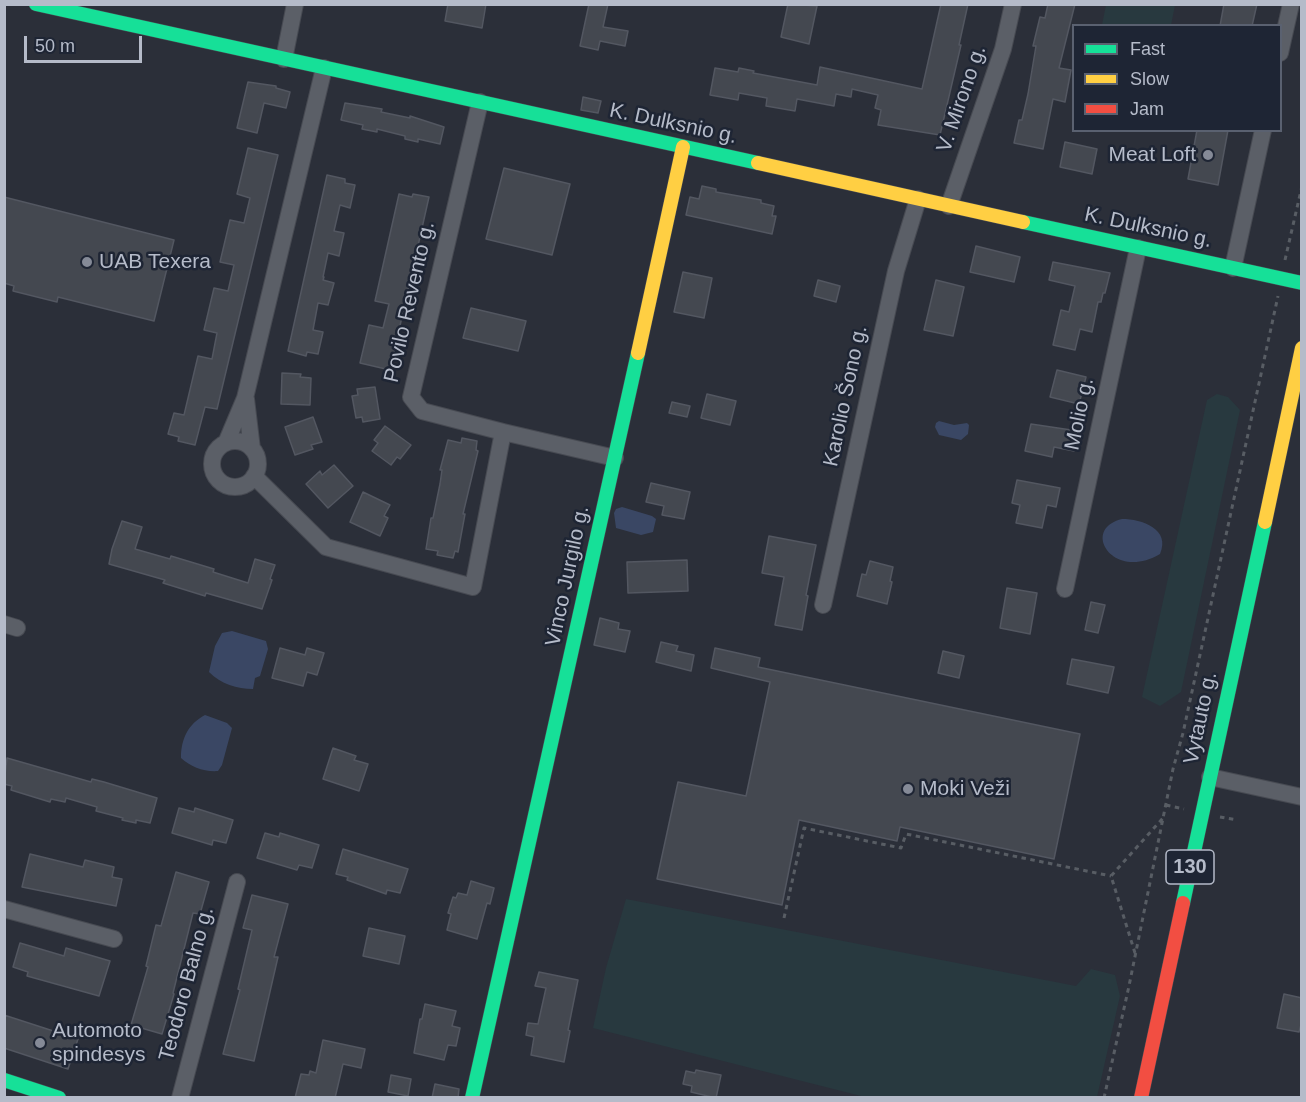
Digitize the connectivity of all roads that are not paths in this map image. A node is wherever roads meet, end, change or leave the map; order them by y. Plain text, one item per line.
1 (36, 4) edge
2 (295, 4) edge
3 (1013, 4) edge
4 (1291, 4) edge
5 (61, 7) edge
6 (1282, 48) edge
7 (284, 59) junction
8 (324, 68) junction
9 (480, 102) junction
10 (1263, 132) edge
11 (683, 147) junction
12 (918, 199) junction
13 (949, 206) junction
14 (1138, 248) junction
15 (1233, 268) junction
16 (1302, 283) edge
17 (1301, 353) edge
18 (245, 398) junction
19 (504, 432) junction
20 (226, 443) junction
21 (252, 449) junction
22 (615, 458) junction
23 (254, 476) junction
24 (1065, 589) dead end
25 (823, 605) dead end
26 (1210, 777) junction
27 (1302, 797) edge
28 (237, 882) dead end
29 (4, 909) edge
30 (114, 939) dead end
31 (4, 1080) edge
32 (59, 1098) edge
33 (180, 1098) edge
34 (472, 1098) edge
35 (1141, 1098) edge

1 - 5 street, K. Dulksnio g.
2 - 7 street
3 - 13 street, V. Mirono g.
4 - 6 street
5 - 7 street, K. Dulksnio g.
7 - 8 street, K. Dulksnio g.
8 - 9 street, K. Dulksnio g.
8 - 18 street
9 - 11 street, K. Dulksnio g.
9 - 19 street, Povilo Revento g.
10 - 15 street
11 - 12 street, K. Dulksnio g.
11 - 22 street, Vinco Jurgilo g.
12 - 13 street, K. Dulksnio g.
12 - 25 street, Karolio Šono g.
13 - 14 street, K. Dulksnio g.
14 - 15 street, K. Dulksnio g.
14 - 24 street, Molio g.
15 - 16 street, K. Dulksnio g.
17 - 26 street, Vytauto g. / 130
18 - 20 street
18 - 21 street
19 - 22 street
19 - 23 street
20 - 21 street
20 - 23 street
21 - 23 street
22 - 34 street, Vinco Jurgilo g.
26 - 27 street
26 - 35 street, Vytauto g. / 130
28 - 33 street, Teodoro Balno g.
29 - 30 street
31 - 32 street

